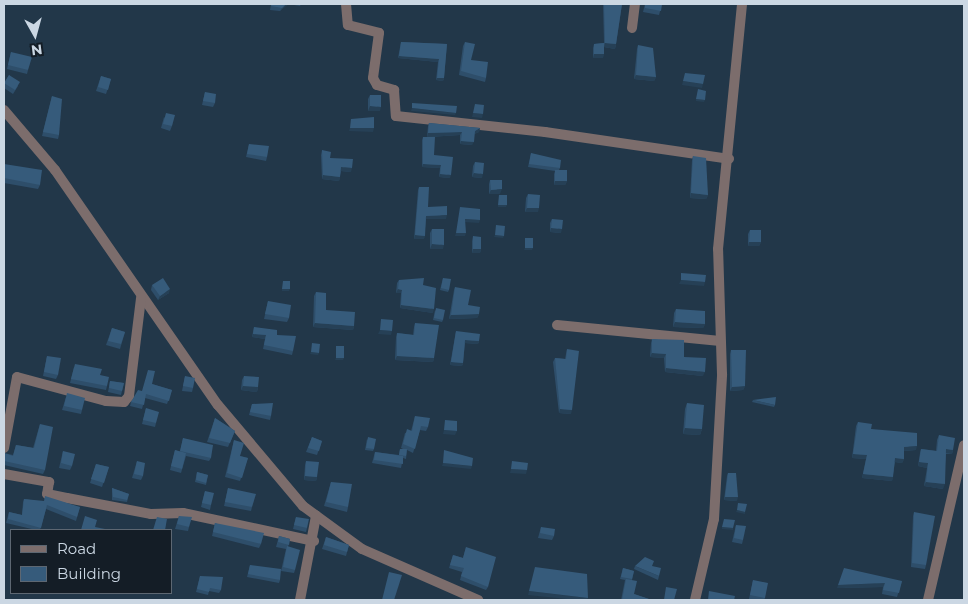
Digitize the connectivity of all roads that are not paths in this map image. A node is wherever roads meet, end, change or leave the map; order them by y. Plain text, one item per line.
1 (346, 4) edge
2 (635, 4) edge
3 (742, 4) edge
4 (632, 28) dead end
5 (4, 110) edge
6 (729, 159) junction
7 (141, 298) junction
8 (557, 325) dead end
9 (720, 341) junction
10 (964, 445) edge
11 (4, 448) edge
12 (4, 474) edge
13 (316, 516) junction
14 (314, 541) junction
15 (300, 600) edge
16 (478, 600) edge
17 (695, 600) edge
18 (928, 600) edge

1 - 6 street
2 - 4 street
3 - 6 street
5 - 7 street
6 - 9 street
7 - 11 street
7 - 13 street
8 - 9 street
9 - 17 street
10 - 18 street
12 - 14 street
13 - 14 street
13 - 16 street
14 - 15 street

